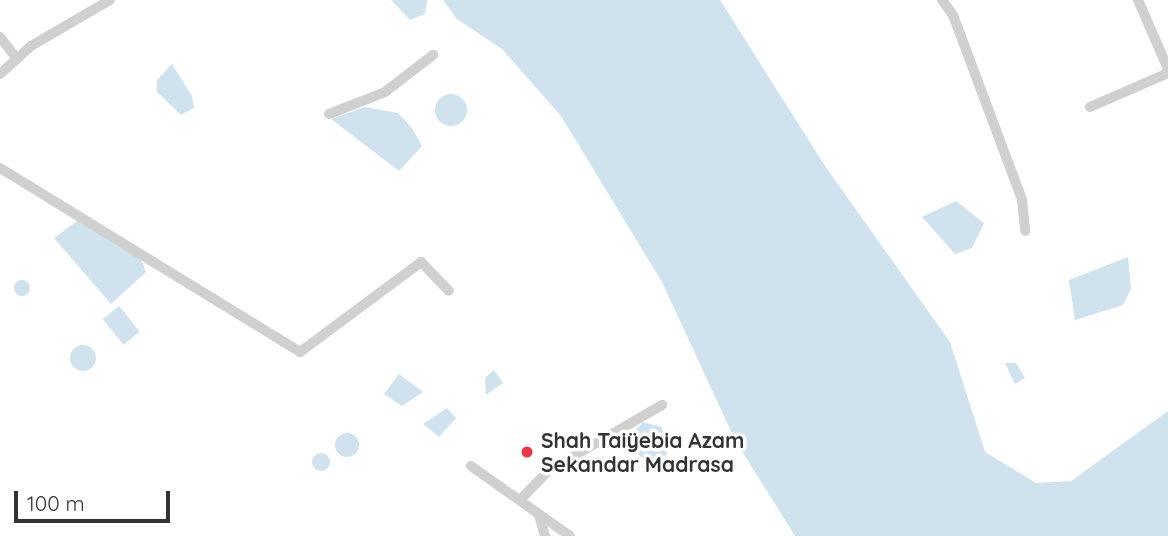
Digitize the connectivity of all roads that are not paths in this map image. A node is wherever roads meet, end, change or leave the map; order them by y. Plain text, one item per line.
1 (110, 0) edge
2 (942, 0) edge
3 (1138, 0) edge
4 (0, 37) edge
5 (433, 55) dead end
6 (18, 59) junction
7 (1168, 71) edge
8 (0, 75) edge
9 (1090, 107) dead end
10 (329, 114) dead end
11 (0, 168) edge
12 (1025, 231) dead end
13 (449, 290) dead end
14 (662, 405) dead end
15 (471, 466) dead end
16 (521, 499) junction
17 (539, 515) junction
18 (545, 536) edge
19 (570, 536) edge

1 - 6 street
2 - 12 street
3 - 7 street
4 - 6 street
5 - 10 street
6 - 8 street
7 - 9 street
11 - 13 street
14 - 16 street
15 - 16 street
16 - 17 street
17 - 18 street
17 - 19 street

